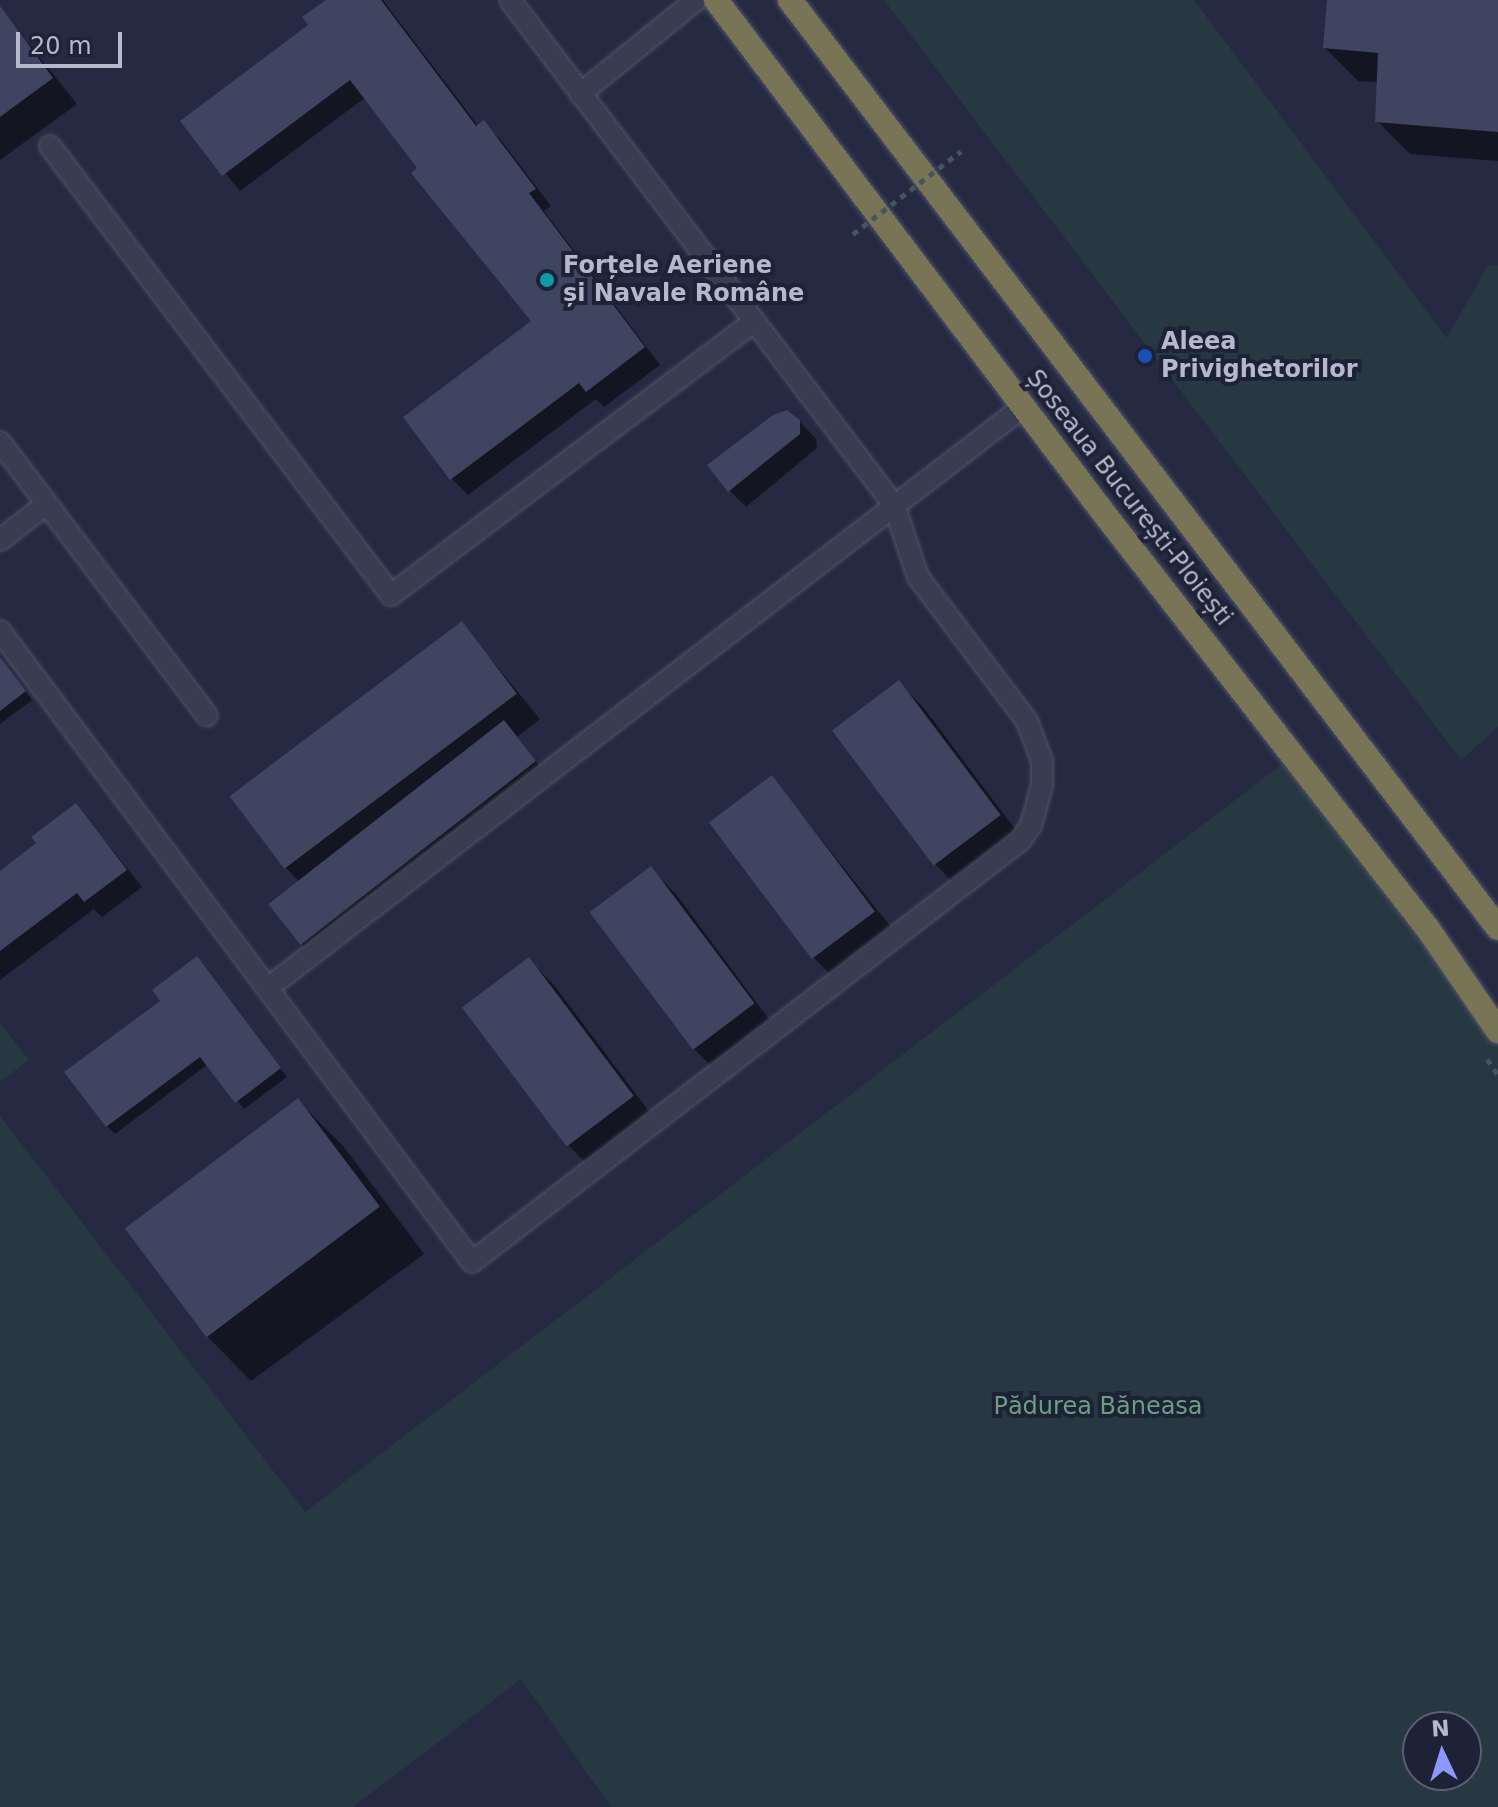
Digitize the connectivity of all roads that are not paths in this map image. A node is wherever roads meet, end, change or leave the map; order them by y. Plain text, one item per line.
1 (510, 0) edge
2 (696, 0) edge
3 (716, 0) edge
4 (790, 0) edge
5 (580, 94) junction
6 (50, 146) dead end
7 (754, 321) junction
8 (1023, 407) junction
9 (0, 442) edge
10 (47, 504) junction
11 (894, 505) junction
12 (0, 540) edge
13 (0, 631) edge
14 (207, 716) dead end
15 (1498, 928) edge
16 (268, 988) junction
17 (1498, 1031) edge

1 - 5 lane
2 - 5 lane
3 - 8 highway, Șoseaua București-Ploiești
4 - 15 highway, Șoseaua București-Ploiești
5 - 7 lane
6 - 7 lane
7 - 11 lane
8 - 11 lane
8 - 17 highway, Șoseaua București-Ploiești
9 - 10 lane
10 - 12 lane
10 - 14 lane
11 - 16 lane
11 - 16 lane
13 - 16 lane

